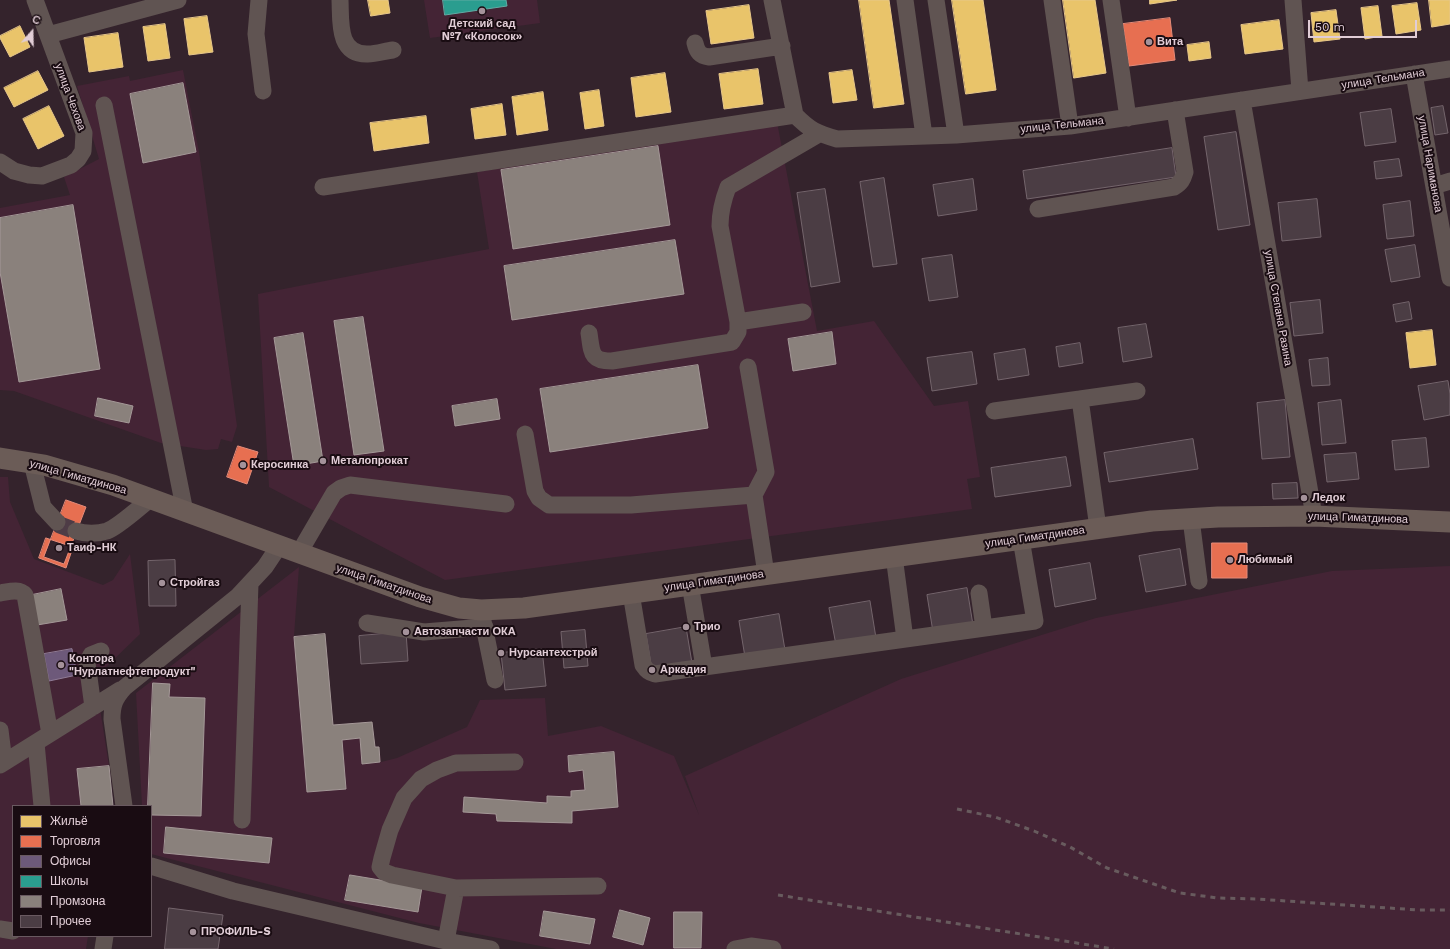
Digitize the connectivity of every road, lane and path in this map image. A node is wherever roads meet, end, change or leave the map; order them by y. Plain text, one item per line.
1 (35, 0) edge
2 (178, 0) edge
3 (259, 0) edge
4 (340, 0) edge
5 (772, 0) edge
6 (905, 0) edge
7 (936, 0) edge
8 (1052, 0) edge
9 (1111, 0) edge
10 (1293, 0) edge
11 (48, 35) junction
12 (695, 43) dead end
13 (782, 46) junction
14 (393, 50) dead end
15 (1450, 68) edge
16 (1414, 74) junction
17 (263, 91) dead end
18 (1300, 91) junction
19 (1242, 100) junction
20 (104, 104) dead end
21 (1176, 110) junction
22 (795, 114) junction
23 (1128, 118) junction
24 (1070, 126) junction
25 (819, 134) junction
26 (956, 135) junction
27 (924, 136) junction
28 (0, 162) edge
29 (1442, 183) edge
30 (323, 187) dead end
31 (1038, 209) dead end
32 (1444, 214) edge
33 (1450, 278) edge
34 (803, 312) dead end
35 (738, 322) junction
36 (589, 333) dead end
37 (748, 366) dead end
38 (1137, 391) dead end
39 (1080, 399) junction
40 (994, 411) dead end
41 (525, 434) dead end
42 (0, 458) edge
43 (32, 463) junction
44 (754, 495) junction
45 (150, 499) junction
46 (506, 504) dead end
47 (185, 512) junction
48 (1314, 516) junction
49 (1190, 519) junction
50 (57, 522) tunnel mouth
51 (1450, 522) edge
52 (1098, 528) junction
53 (76, 531) tunnel mouth
54 (1021, 539) junction
55 (279, 546) junction
56 (299, 554) junction
57 (894, 556) junction
58 (766, 574) junction
59 (1199, 581) dead end
60 (250, 584) junction
61 (690, 584) junction
62 (0, 593) edge
63 (631, 593) junction
64 (979, 593) dead end
65 (483, 618) junction
66 (367, 623) dead end
67 (984, 628) junction
68 (905, 639) junction
69 (100, 650) dead end
70 (704, 667) junction
71 (495, 680) dead end
72 (124, 688) junction
73 (94, 707) junction
74 (0, 730) edge
75 (50, 734) junction
76 (36, 742) junction
77 (515, 762) dead end
78 (2, 763) edge
79 (42, 805) edge
80 (124, 805) edge
81 (242, 820) dead end
82 (152, 866) edge
83 (598, 886) dead end
84 (456, 888) junction
85 (0, 929) edge
86 (12, 931) edge
87 (105, 937) edge
88 (446, 941) junction
89 (103, 949) edge
90 (491, 949) edge
91 (735, 949) edge
92 (773, 949) edge

1 - 11 street, улица Чехова
2 - 11 street
3 - 17 street
4 - 14 street
5 - 13 street
6 - 27 street
7 - 26 street
8 - 24 street
9 - 23 street
10 - 18 street
11 - 28 street, улица Чехова
12 - 13 street
13 - 22 street
15 - 16 street, улица Тельмана
16 - 18 street, улица Тельмана
16 - 29 street, улица Нариманова
18 - 19 street, улица Тельмана
19 - 21 street, улица Тельмана
19 - 48 street, улица Степана Разина
20 - 47 street
21 - 23 street, улица Тельмана
21 - 31 street
22 - 25 street, улица Тельмана
22 - 30 street
23 - 24 street, улица Тельмана
24 - 26 street, улица Тельмана
25 - 27 street, улица Тельмана
25 - 35 street
26 - 27 street, улица Тельмана
29 - 32 street, улица Нариманова
32 - 33 street, улица Нариманова
34 - 35 street
35 - 36 street
37 - 44 street
38 - 39 street
39 - 40 street
39 - 52 street
41 - 44 street
42 - 43 main road, улица Гиматдинова
43 - 45 main road, улица Гиматдинова
43 - 50 street
44 - 58 street
45 - 47 main road, улица Гиматдинова
45 - 53 street
46 - 56 street
47 - 55 main road, улица Гиматдинова
48 - 49 main road, улица Гиматдинова
48 - 51 main road, улица Гиматдинова
49 - 52 main road, улица Гиматдинова
49 - 59 street
52 - 54 main road, улица Гиматдинова
54 - 57 main road, улица Гиматдинова
54 - 67 street
55 - 56 main road, улица Гиматдинова
55 - 60 street
56 - 65 main road, улица Гиматдинова
57 - 58 main road, улица Гиматдинова
57 - 68 street
58 - 61 main road, улица Гиматдинова
60 - 72 street
60 - 81 street
61 - 63 main road, улица Гиматдинова
61 - 70 street
62 - 75 street
63 - 65 main road, улица Гиматдинова
63 - 70 street
64 - 67 street
65 - 66 street
65 - 71 street
67 - 68 street
68 - 70 street
69 - 73 street
72 - 73 street
72 - 80 street
73 - 75 street
74 - 78 street
75 - 76 street
76 - 78 street
76 - 79 street
77 - 84 street
82 - 88 street
83 - 84 street
84 - 88 street
85 - 86 street
87 - 89 street
88 - 90 street
91 - 92 street

